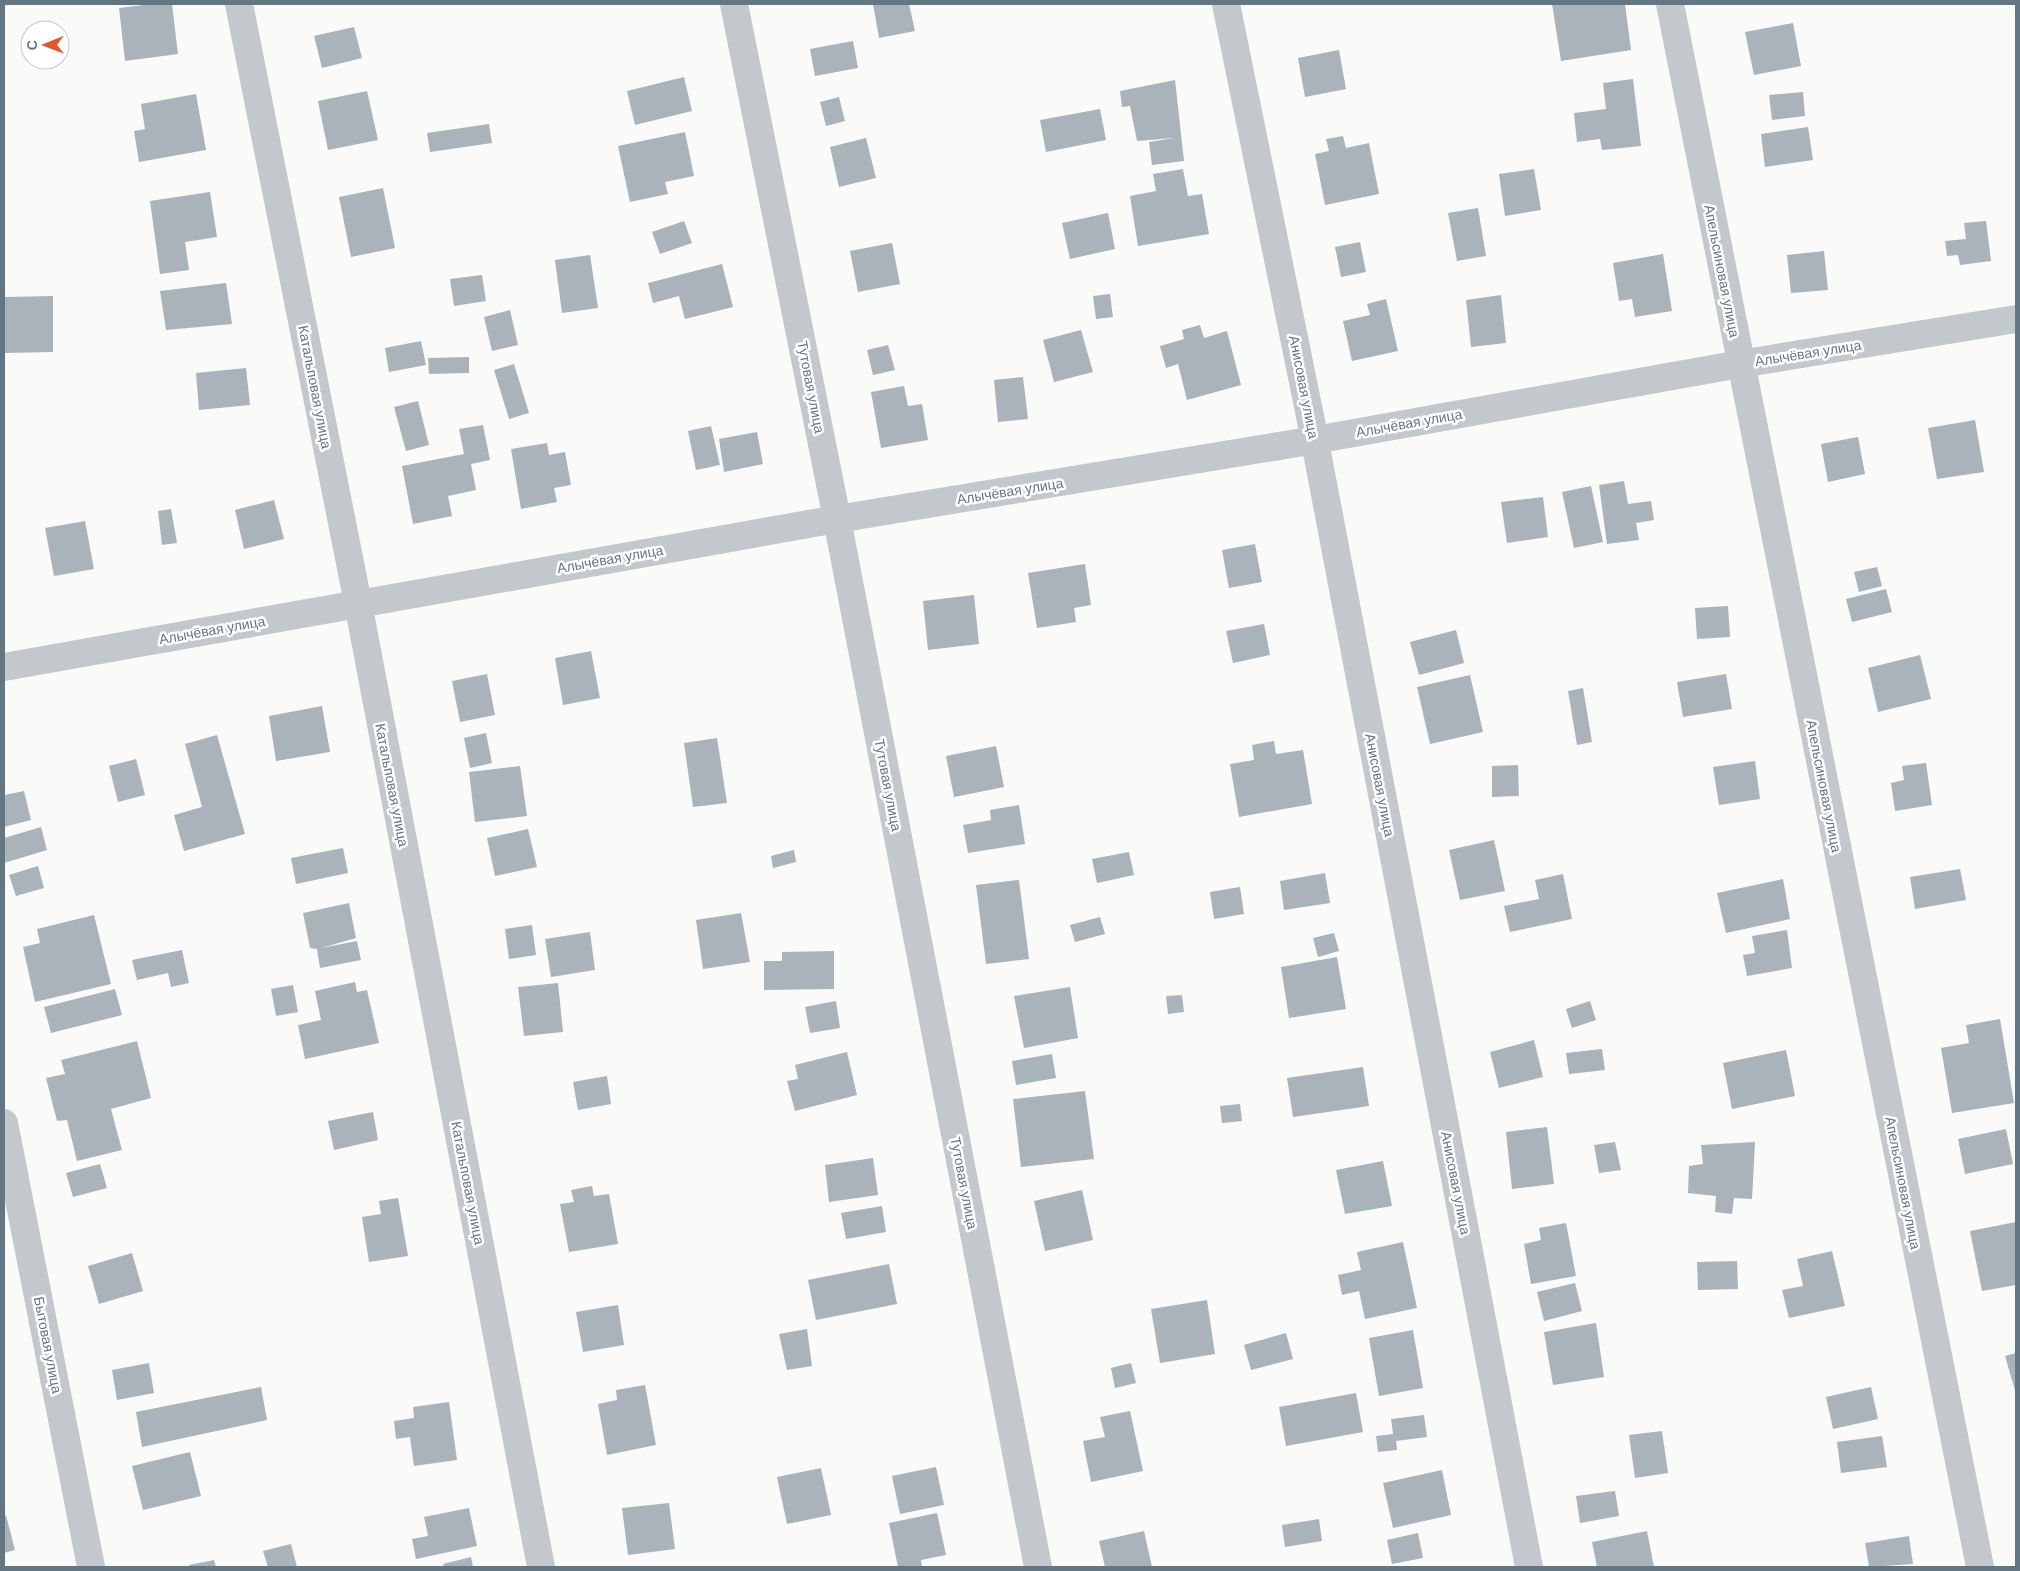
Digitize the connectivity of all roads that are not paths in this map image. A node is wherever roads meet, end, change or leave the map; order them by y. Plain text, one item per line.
1 (239, 4) edge
2 (734, 4) edge
3 (1226, 4) edge
4 (1670, 4) edge
5 (2016, 319) edge
6 (1740, 364) junction
7 (1314, 440) junction
8 (837, 519) junction
9 (358, 603) junction
10 (4, 667) edge
11 (4, 1123) edge
12 (91, 1567) edge
13 (541, 1567) edge
14 (1038, 1567) edge
15 (1530, 1567) edge
16 (1980, 1567) edge

1 - 9 street, Катальповая улица
2 - 8 street, Тутовая улица
3 - 7 street, Анисовая улица
4 - 6 street, Апельсиновая улица
5 - 6 street, Алычёвая улица
6 - 7 street, Алычёвая улица
6 - 16 street, Апельсиновая улица
7 - 8 street, Алычёвая улица
7 - 15 street, Анисовая улица
8 - 9 street, Алычёвая улица
8 - 14 street, Тутовая улица
9 - 10 street, Алычёвая улица
9 - 13 street, Катальповая улица
11 - 12 street, Бытовая улица

